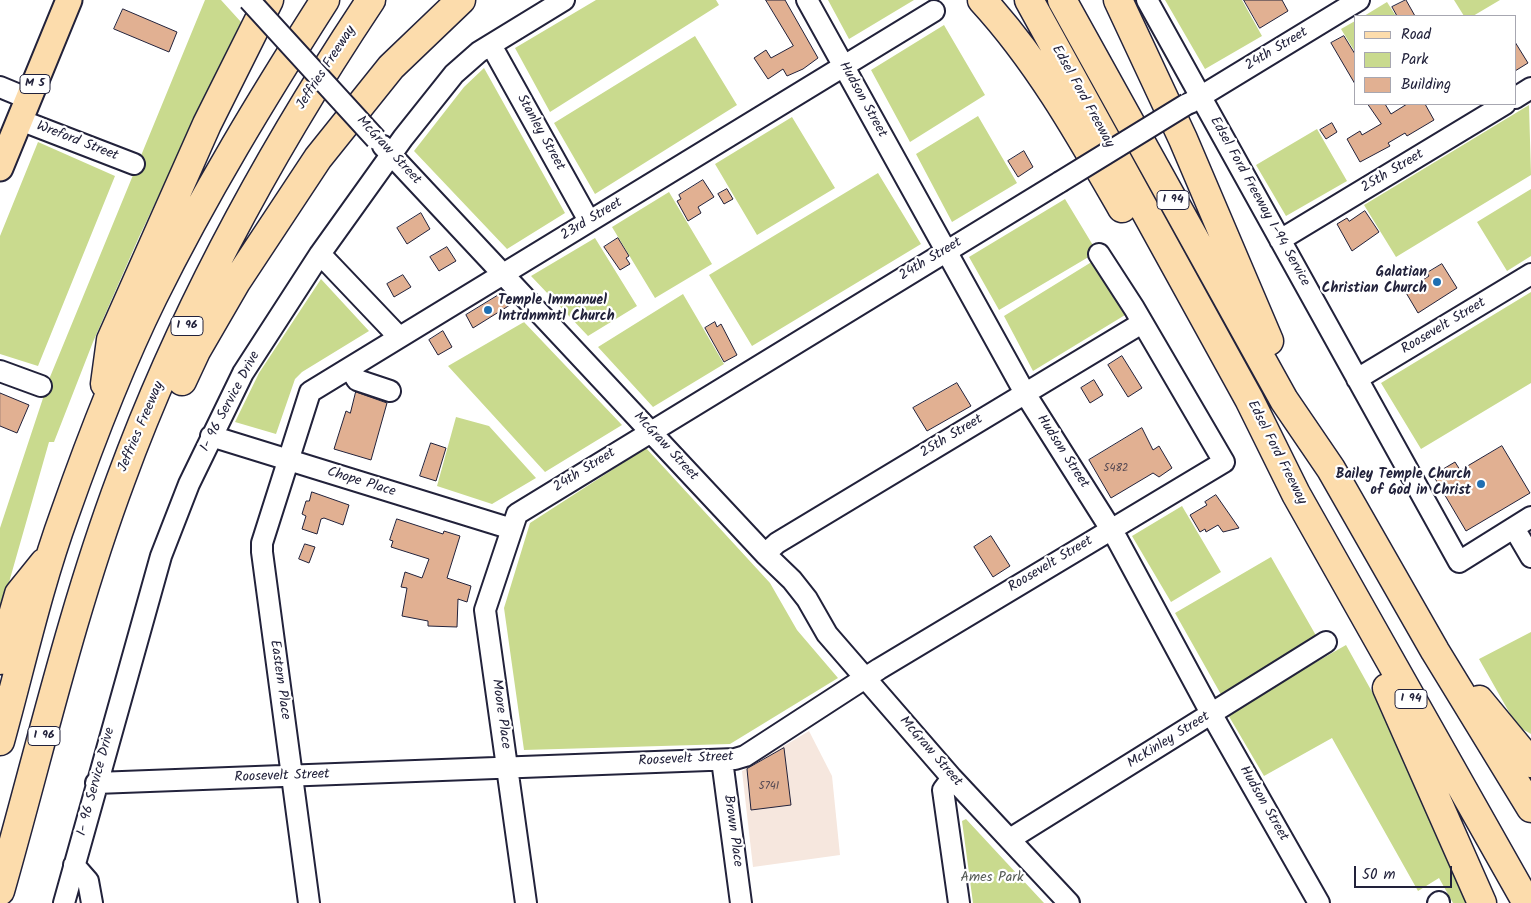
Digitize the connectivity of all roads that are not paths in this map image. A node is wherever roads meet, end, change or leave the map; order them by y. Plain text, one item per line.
1 (69, 0) edge
2 (249, 0) edge
3 (270, 0) edge
4 (325, 0) edge
5 (371, 0) edge
6 (564, 0) edge
7 (807, 0) edge
8 (982, 0) edge
9 (1029, 0) edge
10 (1062, 0) edge
11 (1118, 0) edge
12 (1147, 0) edge
13 (1359, 0) edge
14 (461, 2) edge
15 (934, 11) dead end
16 (491, 45) junction
17 (844, 66) junction
18 (0, 87) edge
19 (1531, 88) edge
20 (1516, 97) edge
21 (1194, 100) junction
22 (1503, 105) edge
23 (24, 109) junction
24 (391, 155) junction
25 (134, 164) dead end
26 (0, 168) edge
27 (589, 221) junction
28 (1280, 240) junction
29 (946, 251) junction
30 (320, 254) junction
31 (1100, 254) dead end
32 (503, 274) junction
33 (1531, 274) edge
34 (1142, 324) junction
35 (399, 338) junction
36 (350, 368) junction
37 (0, 371) edge
38 (1357, 379) junction
39 (41, 386) dead end
40 (390, 390) dead end
41 (1026, 395) junction
42 (1249, 399) junction
43 (1284, 400) junction
44 (99, 423) junction
45 (651, 431) junction
46 (211, 436) junction
47 (289, 459) junction
48 (1296, 494) junction
49 (1523, 523) edge
50 (512, 529) junction
51 (1111, 529) junction
52 (765, 554) junction
53 (50, 556) junction
54 (1531, 557) edge
55 (1326, 642) dead end
56 (1435, 651) junction
57 (0, 660) edge
58 (60, 678) junction
59 (866, 678) junction
60 (1212, 715) junction
61 (0, 740) edge
62 (722, 760) junction
63 (1531, 763) edge
64 (508, 767) junction
65 (292, 776) junction
66 (952, 778) junction
67 (96, 783) junction
68 (28, 794) junction
69 (1531, 808) edge
70 (1010, 839) junction
71 (74, 865) junction
72 (0, 891) edge
73 (14, 903) edge
74 (64, 903) edge
75 (92, 903) edge
76 (309, 903) edge
77 (526, 903) edge
78 (741, 903) edge
79 (959, 903) edge
80 (1069, 903) edge
81 (1319, 903) edge
82 (1482, 903) edge
83 (1527, 903) edge

1 - 23 main road, M 5
2 - 24 street, McGraw Street, bridge
3 - 44 highway
4 - 44 highway
5 - 58 highway, Jeffries Freeway / I 96
6 - 16 street, I- 96 Service Drive
7 - 17 street, Hudson Street
8 - 42 highway
9 - 42 highway, Edsel Ford Freeway / I 94
10 - 43 highway, I 94
11 - 43 highway
12 - 21 street, Edsel Ford Freeway I-94 Service
13 - 21 street, 24th Street
14 - 58 highway
15 - 17 street, 23rd Street
16 - 24 street, I- 96 Service Drive
16 - 27 street, Stanley Street
17 - 27 street, 23rd Street
17 - 29 street, Hudson Street
18 - 23 street, Wreford Street
19 - 20 street
21 - 28 street, Edsel Ford Freeway I-94 Service
21 - 29 street, 24th Street, bridge
22 - 28 street, 25th Street
23 - 25 street, Wreford Street
23 - 26 main road, M 5
24 - 30 street, I- 96 Service Drive
24 - 32 street, McGraw Street
27 - 32 street, 23rd Street
28 - 38 street, Edsel Ford Freeway I-94 Service
29 - 41 street, Hudson Street
29 - 45 street, 24th Street
30 - 35 street
30 - 46 street, I- 96 Service Drive
31 - 34 street
32 - 35 street, 23rd Street
32 - 45 street, McGraw Street
33 - 38 street, Roosevelt Street
34 - 41 street, 25th Street
34 - 51 street, Roosevelt Street
35 - 36 street, 23rd Street
36 - 40 street
36 - 47 street, 23rd Street
37 - 39 street
38 - 49 street, Edsel Ford Freeway I-94 Service
41 - 51 street, Hudson Street
41 - 52 street, 25th Street
42 - 48 highway, Edsel Ford Freeway / I 94
43 - 56 highway, I 94
44 - 53 highway
45 - 50 street, 24th Street
45 - 52 street, McGraw Street
46 - 47 street, Chope Place
46 - 67 street, I- 96 Service Drive
47 - 50 street, Chope Place
47 - 65 street, Eastern Place
48 - 82 highway
48 - 83 highway, Edsel Ford Freeway / I 94
49 - 54 street
50 - 64 street, Moore Place
51 - 59 street, Roosevelt Street
51 - 60 street, Hudson Street
52 - 59 street, McGraw Street
53 - 57 highway
53 - 61 highway
55 - 60 street, McKinley Street
56 - 63 highway
56 - 69 highway, I 94
58 - 68 highway, Jeffries Freeway / I 96
59 - 62 street, Roosevelt Street
59 - 66 street, McGraw Street
60 - 70 street, McKinley Street
60 - 81 street, Hudson Street
62 - 64 street, Roosevelt Street
62 - 78 street, Brown Place
64 - 65 street, Roosevelt Street
64 - 77 street, Moore Place
65 - 67 street, Roosevelt Street
65 - 76 street, Eastern Place
66 - 70 street, McGraw Street
66 - 79 street
67 - 71 street, I- 96 Service Drive
68 - 72 highway, Jeffries Freeway / I 96
68 - 73 highway
70 - 80 street, McGraw Street
71 - 74 street, I- 96 Service Drive
71 - 75 street

